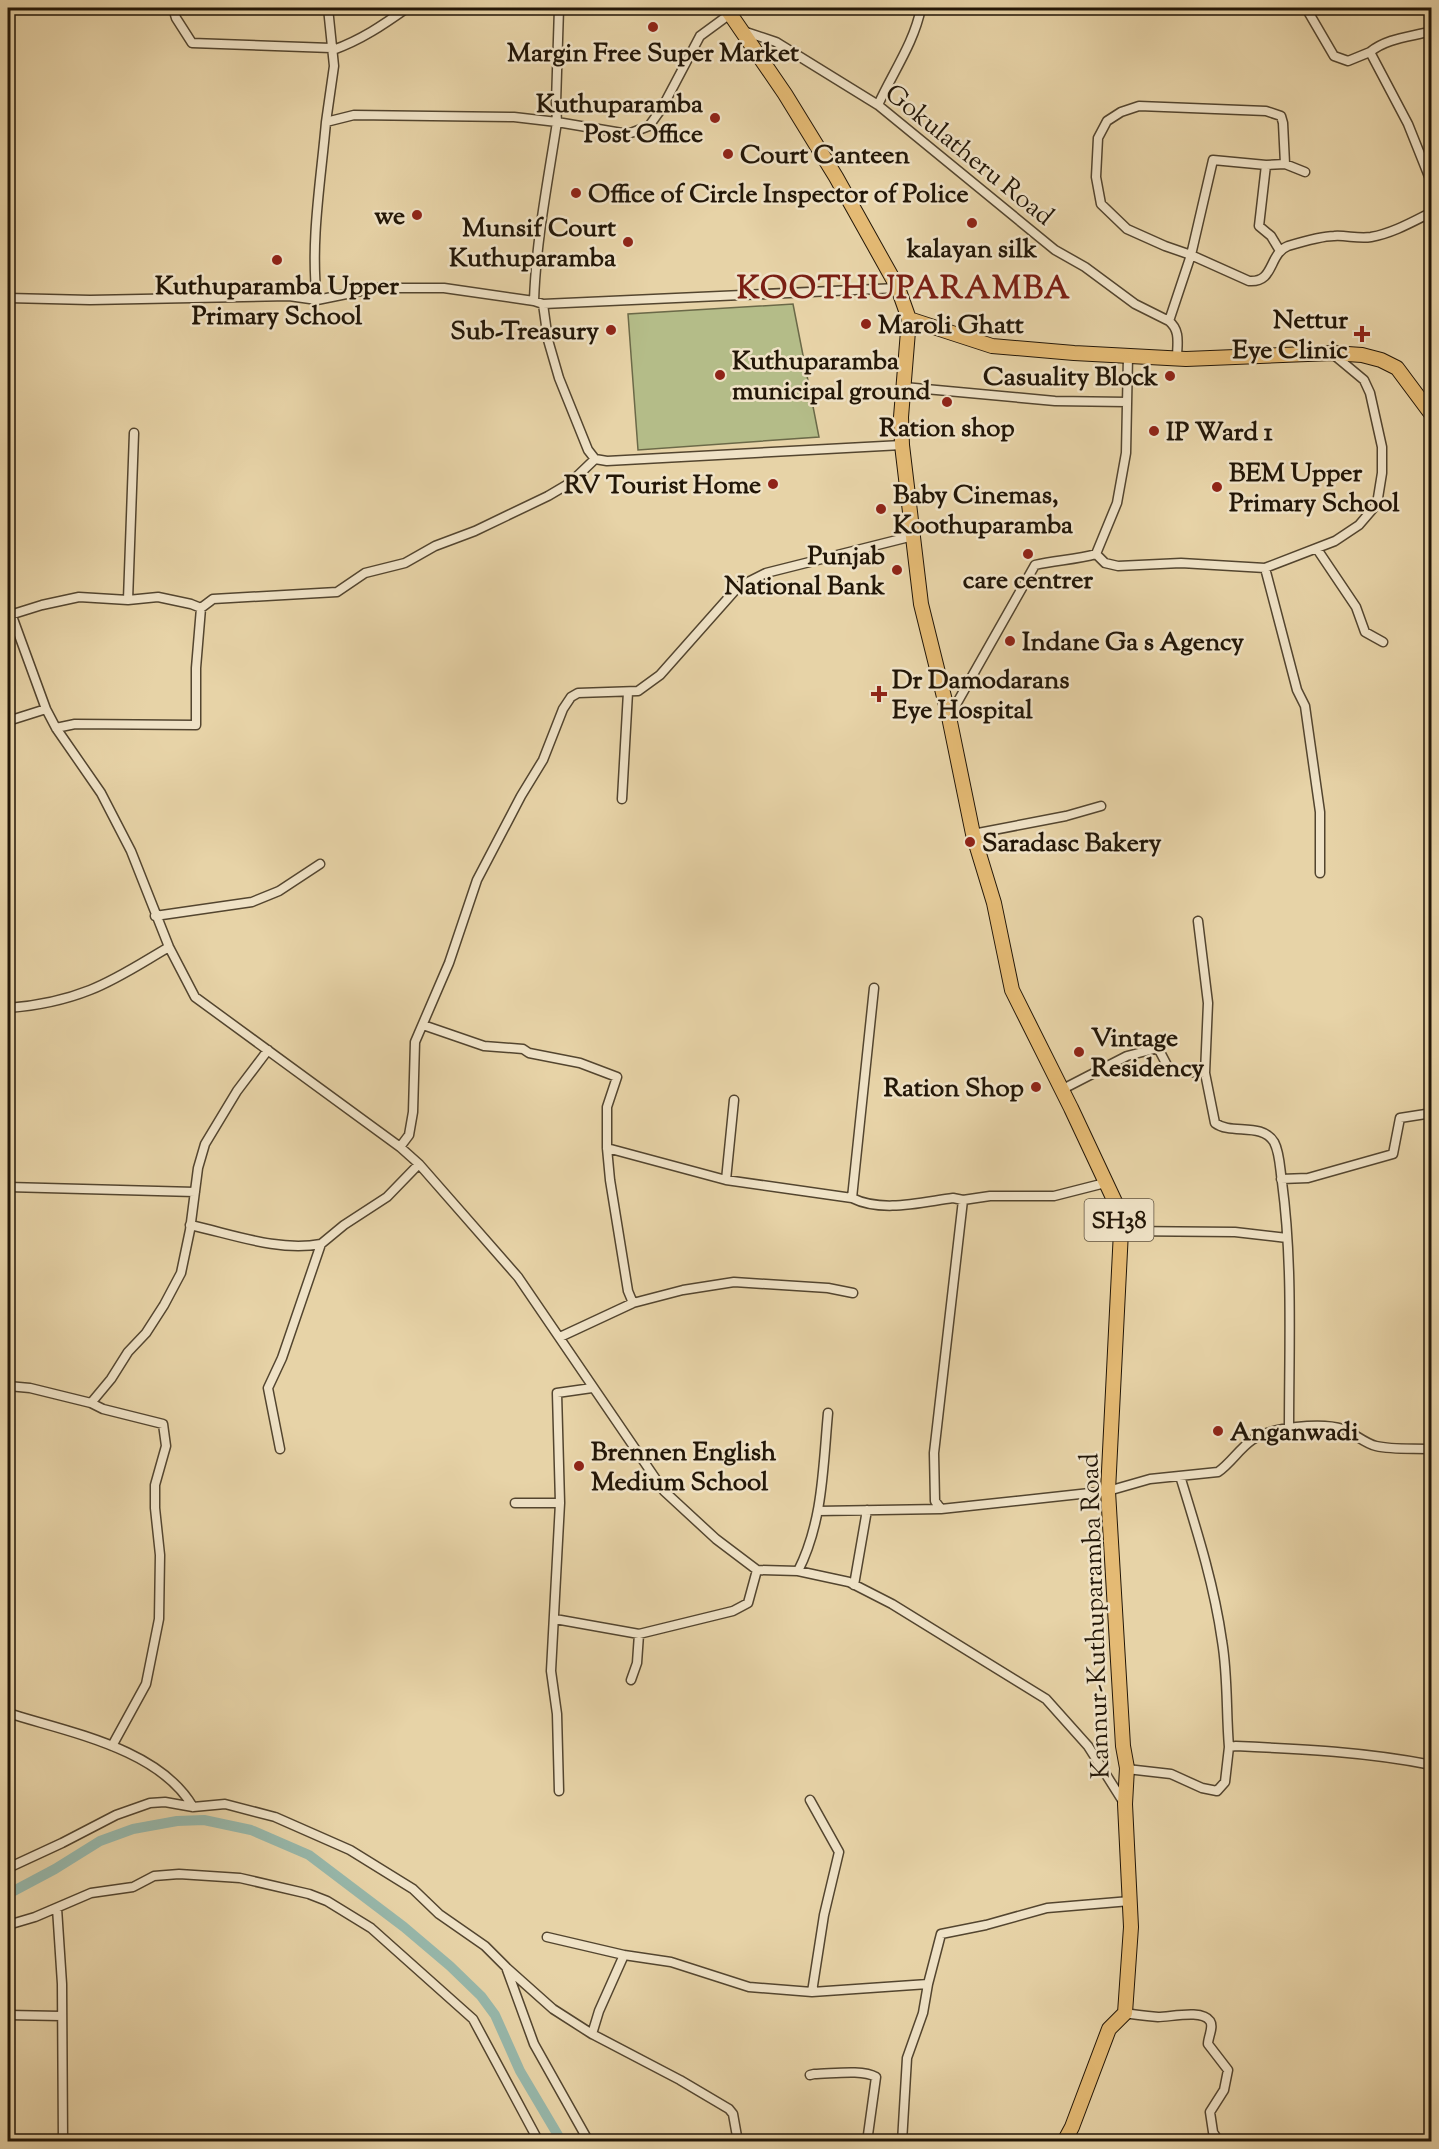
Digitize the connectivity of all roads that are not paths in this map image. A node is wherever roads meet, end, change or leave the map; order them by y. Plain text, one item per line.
1 (173, 8) edge
2 (328, 8) edge
3 (407, 8) edge
4 (559, 8) edge
5 (921, 8) edge
6 (1306, 8) edge
7 (728, 11) edge
8 (740, 29) junction
9 (1431, 31) edge
10 (332, 49) junction
11 (1370, 52) junction
12 (878, 105) junction
13 (326, 122) junction
14 (557, 122) junction
15 (1285, 164) junction
16 (1266, 165) junction
17 (1305, 172) dead end
18 (1431, 183) edge
19 (1431, 212) edge
20 (1280, 251) junction
21 (1191, 255) junction
22 (898, 288) junction
23 (8, 298) edge
24 (316, 300) junction
25 (538, 303) junction
26 (909, 319) junction
27 (1169, 321) junction
28 (1333, 353) junction
29 (1128, 356) junction
30 (1176, 358) junction
31 (904, 387) junction
32 (1127, 402) junction
33 (1431, 415) edge
34 (134, 432) dead end
35 (902, 445) junction
36 (595, 459) junction
37 (913, 536) junction
38 (1317, 549) junction
39 (1096, 554) junction
40 (1265, 568) junction
41 (128, 600) junction
42 (8, 605) edge
43 (201, 608) junction
44 (10, 615) junction
45 (1383, 642) dead end
46 (628, 692) junction
47 (46, 709) junction
48 (950, 717) junction
49 (8, 720) edge
50 (56, 728) junction
51 (622, 800) dead end
52 (1101, 806) dead end
53 (973, 834) junction
54 (320, 864) dead end
55 (1320, 873) dead end
56 (155, 916) junction
57 (1198, 921) dead end
58 (169, 947) junction
59 (874, 988) dead end
60 (8, 1008) edge
61 (423, 1025) junction
62 (268, 1050) junction
63 (1205, 1073) junction
64 (1061, 1090) junction
65 (734, 1100) dead end
66 (1431, 1113) edge
67 (400, 1147) junction
68 (607, 1148) junction
69 (419, 1164) junction
70 (1281, 1179) junction
71 (726, 1180) junction
72 (1105, 1183) junction
73 (8, 1187) edge
74 (195, 1192) junction
75 (852, 1198) junction
76 (963, 1200) junction
77 (190, 1225) junction
78 (1121, 1231) junction
79 (1287, 1238) junction
80 (321, 1244) junction
81 (853, 1293) dead end
82 (633, 1303) junction
83 (560, 1337) junction
84 (8, 1386) edge
85 (592, 1388) junction
86 (91, 1403) junction
87 (828, 1413) dead end
88 (1289, 1429) junction
89 (280, 1449) dead end
90 (1431, 1449) edge
91 (1180, 1476) junction
92 (1108, 1491) junction
93 (515, 1503) dead end
94 (560, 1503) junction
95 (941, 1509) junction
96 (818, 1510) junction
97 (867, 1510) junction
98 (757, 1570) junction
99 (798, 1571) junction
100 (854, 1585) junction
101 (555, 1619) junction
102 (639, 1634) junction
103 (632, 1680) dead end
104 (8, 1713) edge
105 (112, 1746) junction
106 (1229, 1747) junction
107 (1431, 1765) edge
108 (1127, 1769) junction
109 (559, 1791) dead end
110 (810, 1800) dead end
111 (1125, 1804) junction
112 (193, 1807) junction
113 (8, 1868) edge
114 (1130, 1901) junction
115 (57, 1908) junction
116 (8, 1925) edge
117 (547, 1936) dead end
118 (624, 1955) junction
119 (506, 1967) junction
120 (928, 1984) junction
121 (812, 1992) junction
122 (1125, 2013) junction
123 (8, 2014) edge
124 (61, 2016) junction
125 (592, 2034) junction
126 (810, 2075) dead end
127 (63, 2142) edge
128 (539, 2142) edge
129 (589, 2142) edge
130 (738, 2142) edge
131 (867, 2142) edge
132 (902, 2142) edge
133 (1064, 2142) edge
134 (1219, 2142) edge

1 - 10 street
2 - 10 street
3 - 10 street
4 - 14 street
5 - 12 street
6 - 11 street
7 - 8 main road
7 - 14 street
8 - 12 street, Gokulatheru Road
8 - 22 main road
9 - 11 street
10 - 13 street
11 - 18 street
12 - 27 street, Gokulatheru Road
13 - 14 street
13 - 24 street
14 - 25 street
15 - 16 street
15 - 17 street
15 - 21 street
16 - 20 street
16 - 21 street
19 - 20 street
20 - 21 street
21 - 27 street
22 - 25 street
22 - 26 main road
23 - 24 street
24 - 25 street
25 - 36 street
26 - 29 main road
26 - 31 main road, Kannur-Kuthuparamba Road / SH38
27 - 30 street
28 - 30 main road
28 - 33 main road
28 - 38 street
29 - 30 main road
29 - 32 street
31 - 32 street
31 - 35 main road, Kannur-Kuthuparamba Road / SH38
32 - 39 street
34 - 41 street
35 - 36 street
35 - 37 main road, Kannur-Kuthuparamba Road / SH38
36 - 43 street
37 - 46 street
37 - 48 main road, Kannur-Kuthuparamba Road / SH38
38 - 40 street
38 - 45 street
39 - 40 street
39 - 48 street
40 - 55 street
41 - 43 street
41 - 44 street
42 - 44 street
43 - 50 street
44 - 47 street
46 - 51 street
46 - 61 street
47 - 49 street
47 - 50 street
48 - 53 main road, Kannur-Kuthuparamba Road / SH38
50 - 56 street
52 - 53 street
53 - 64 main road, Kannur-Kuthuparamba Road / SH38
54 - 56 street
56 - 58 street
57 - 63 street
58 - 60 street
58 - 62 street
59 - 75 street
61 - 67 street
61 - 68 street
62 - 67 street
62 - 74 street
63 - 64 street
63 - 70 street
64 - 72 main road, Kannur-Kuthuparamba Road / SH38
65 - 71 street
66 - 70 street
67 - 69 street
68 - 71 street
68 - 82 street
69 - 80 street
69 - 83 street
70 - 79 street
71 - 75 street
72 - 76 street
72 - 78 main road, Kannur-Kuthuparamba Road / SH38
73 - 74 street
74 - 77 street
75 - 76 street
76 - 95 street
77 - 80 street
77 - 86 street
78 - 79 street
78 - 92 main road, Kannur-Kuthuparamba Road / SH38
79 - 88 street
80 - 89 street
81 - 82 street
82 - 83 street
83 - 85 street
84 - 86 street
85 - 94 street
85 - 98 street
86 - 105 street
87 - 96 street
88 - 90 street
88 - 91 street
91 - 92 street
91 - 106 street
92 - 95 street
92 - 108 main road, Kannur-Kuthuparamba Road / SH38
93 - 94 street
94 - 101 street
95 - 97 street
96 - 97 street
96 - 99 street
97 - 100 street
98 - 99 street
98 - 102 street
99 - 100 street
100 - 111 street
101 - 102 street
101 - 109 street
102 - 103 street
104 - 105 street
105 - 112 street
106 - 107 street
106 - 108 street
108 - 111 main road, Kannur-Kuthuparamba Road / SH38
110 - 121 street
111 - 114 main road, Kannur-Kuthuparamba Road / SH38
112 - 113 street
112 - 119 street
114 - 120 street
114 - 122 main road, Kannur-Kuthuparamba Road / SH38
115 - 116 street
115 - 124 street
115 - 128 street
117 - 118 street
118 - 121 street
118 - 125 street
119 - 125 street
119 - 129 street
120 - 121 street
120 - 132 street
122 - 133 main road
122 - 134 street
123 - 124 street
124 - 127 street
125 - 130 street
126 - 131 street

